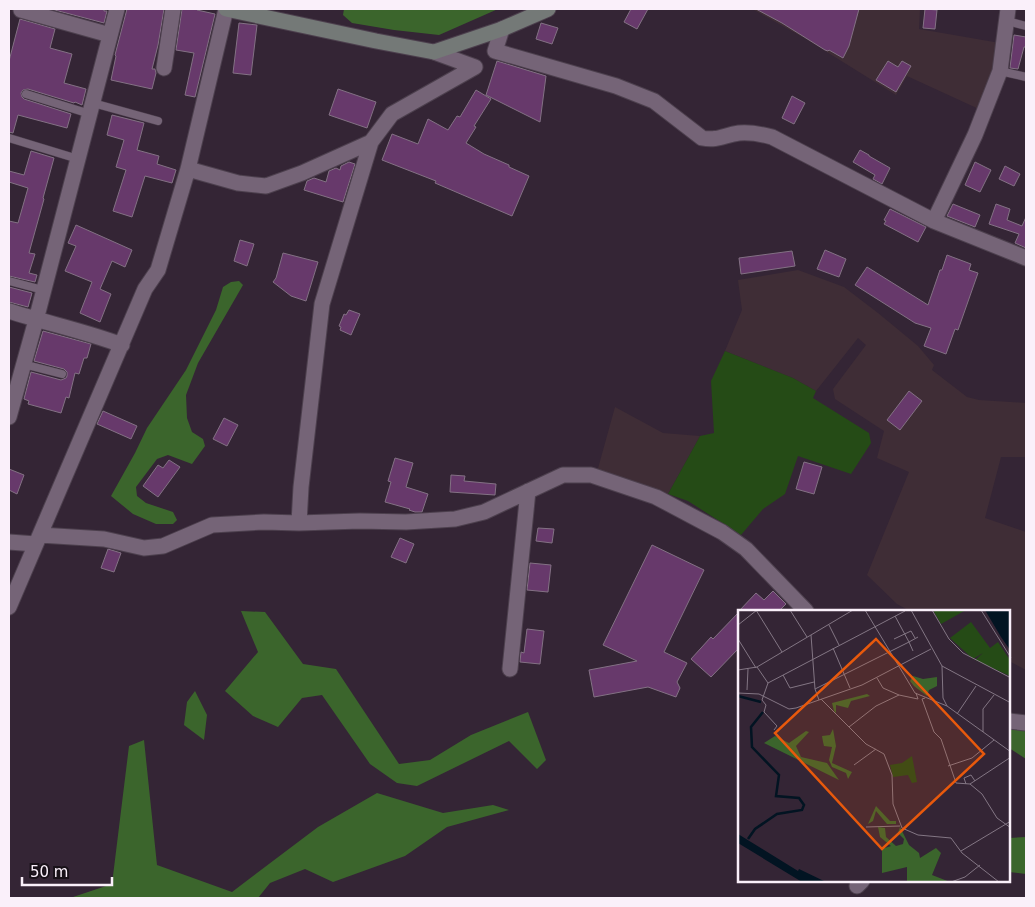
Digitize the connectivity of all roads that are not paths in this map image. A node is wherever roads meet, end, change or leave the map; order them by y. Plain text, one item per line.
1 (117, 9) edge
2 (173, 9) edge
3 (226, 9) edge
4 (548, 9) edge
5 (20, 10) dead end
6 (1008, 15) edge
7 (1026, 26) edge
8 (502, 29) junction
9 (110, 35) junction
10 (495, 51) junction
11 (434, 52) junction
12 (475, 67) junction
13 (164, 68) dead end
14 (1000, 71) junction
15 (1026, 77) edge
16 (26, 94) dead end
17 (91, 108) junction
18 (158, 121) dead end
19 (9, 138) edge
20 (371, 142) junction
21 (78, 159) junction
22 (188, 169) junction
23 (934, 222) junction
24 (1026, 258) edge
25 (9, 281) edge
26 (43, 290) junction
27 (9, 312) edge
28 (36, 320) junction
29 (122, 345) junction
30 (23, 364) junction
31 (62, 374) dead end
32 (12, 390) edge
33 (9, 417) edge
34 (528, 491) junction
35 (299, 523) junction
36 (38, 539) junction
37 (9, 542) edge
38 (9, 607) edge
39 (805, 610) edge
40 (510, 670) dead end
41 (1010, 721) edge
42 (1026, 723) edge

1 - 9 street
2 - 13 street
3 - 11 street
3 - 22 street
4 - 8 street
5 - 9 street
6 - 7 lane
6 - 14 street
8 - 10 street
8 - 11 street
9 - 17 street
10 - 12 street
10 - 23 street
11 - 12 street
12 - 20 street
14 - 15 lane
14 - 23 street
16 - 17 lane
17 - 18 lane
17 - 21 street
19 - 21 lane
20 - 22 street
20 - 35 street
21 - 26 street
22 - 29 street
23 - 24 street
25 - 26 lane
26 - 28 street
27 - 28 street
28 - 29 street
28 - 30 street
29 - 36 street
30 - 31 lane
30 - 32 street
32 - 33 street
34 - 35 street
34 - 39 street
34 - 40 street
35 - 36 street
36 - 37 street
36 - 38 street
41 - 42 street

